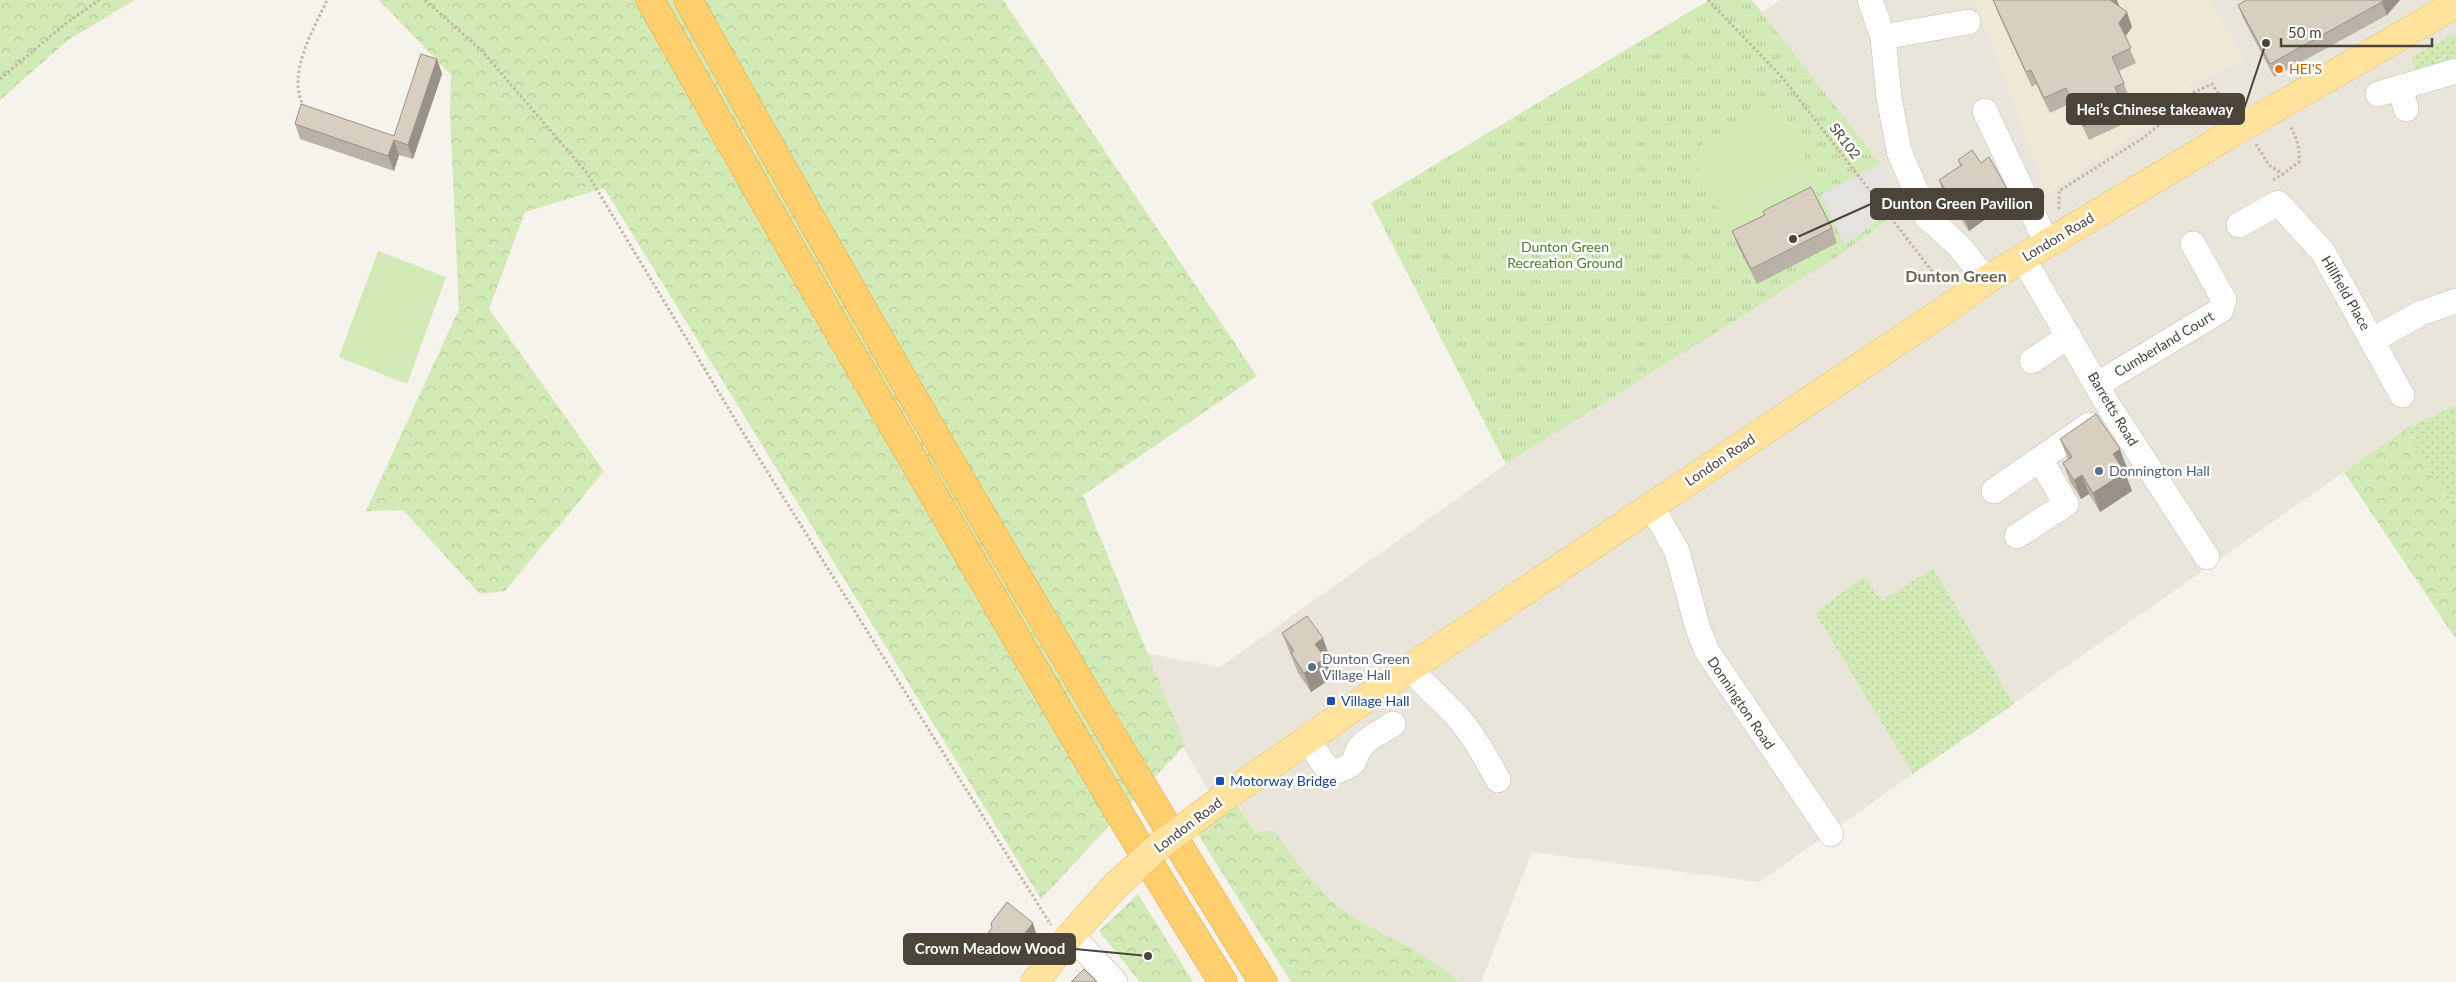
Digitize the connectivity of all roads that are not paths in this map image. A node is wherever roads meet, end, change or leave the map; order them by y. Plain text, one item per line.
1 (650, 0) edge
2 (688, 0) edge
3 (1870, 0) edge
4 (2456, 4) edge
5 (1968, 22) dead end
6 (1883, 36) junction
7 (2456, 70) edge
8 (2395, 97) dead end
9 (1985, 110) dead end
10 (2239, 225) dead end
11 (2052, 241) junction
12 (2193, 244) dead end
13 (2023, 258) junction
14 (1986, 280) junction
15 (2453, 302) edge
16 (2069, 336) junction
17 (2373, 340) junction
18 (2032, 362) dead end
19 (2098, 384) junction
20 (2402, 395) dead end
21 (2112, 409) junction
22 (2040, 459) junction
23 (1994, 491) dead end
24 (1651, 506) junction
25 (2017, 536) dead end
26 (2207, 557) dead end
27 (1410, 668) junction
28 (1393, 724) dead end
29 (1307, 740) junction
30 (1498, 780) dead end
31 (1831, 834) dead end
32 (1067, 940) junction
33 (1035, 982) edge
34 (1115, 982) edge
35 (1223, 982) edge
36 (1264, 982) edge

1 - 35 highway
2 - 36 highway
3 - 6 street
4 - 11 main road, London Road, bridge
5 - 6 street
6 - 14 street
7 - 8 street
9 - 11 street
10 - 17 street, Hillfield Place
11 - 13 main road, London Road
12 - 19 street, Cumberland Court
13 - 14 main road, London Road
13 - 16 street, Barretts Road
14 - 24 main road, London Road
15 - 17 street, Hillfield Place
16 - 18 street
16 - 19 street, Barretts Road
17 - 20 street, Hillfield Place
19 - 21 street, Barretts Road
21 - 22 street
21 - 26 street, Barretts Road
22 - 23 street
22 - 25 street
24 - 27 main road, London Road
24 - 31 street, Donnington Road
27 - 29 main road, London Road
27 - 30 street
28 - 29 street
29 - 32 main road, London Road, bridge
32 - 33 main road, London Road
32 - 34 street

